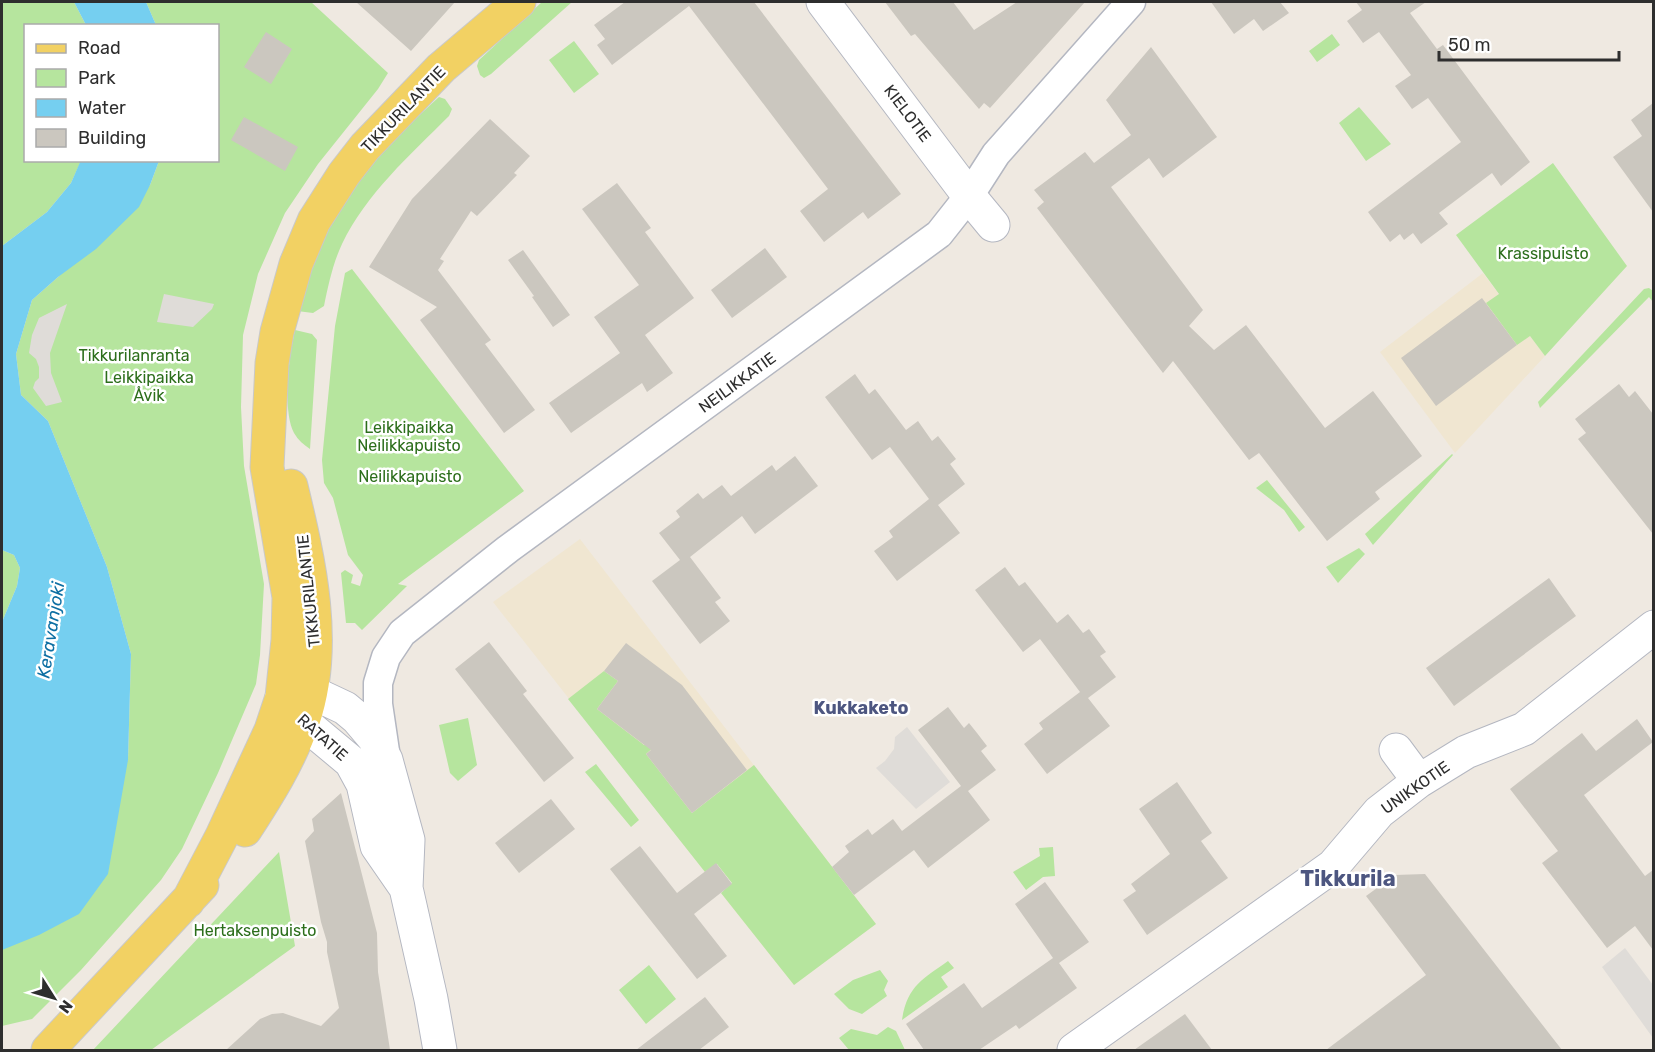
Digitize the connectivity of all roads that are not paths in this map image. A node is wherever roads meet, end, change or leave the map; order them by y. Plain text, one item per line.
1 (502, 2) edge
2 (519, 2) edge
3 (823, 2) edge
4 (1131, 2) edge
5 (478, 35) junction
6 (969, 196) junction
7 (993, 225) dead end
8 (1653, 627) edge
9 (299, 704) junction
10 (1396, 750) dead end
11 (386, 760) junction
12 (1419, 781) junction
13 (406, 888) junction
14 (48, 1050) edge
15 (440, 1050) edge
16 (1074, 1050) edge

1 - 5 main road, TIKKURILANTIE
2 - 5 main road, TIKKURILANTIE
3 - 6 street, KIELOTIE
4 - 6 street, NEILIKKATIE
5 - 9 main road, TIKKURILANTIE
6 - 7 street, KIELOTIE
6 - 11 street, NEILIKKATIE
8 - 12 street, UNIKKOTIE
9 - 11 street, RATATIE
9 - 13 street, RATATIE
9 - 14 main road, TIKKURILANTIE
10 - 12 street
11 - 13 street, RATATIE
12 - 16 street, UNIKKOTIE
13 - 15 street, RATATIE

